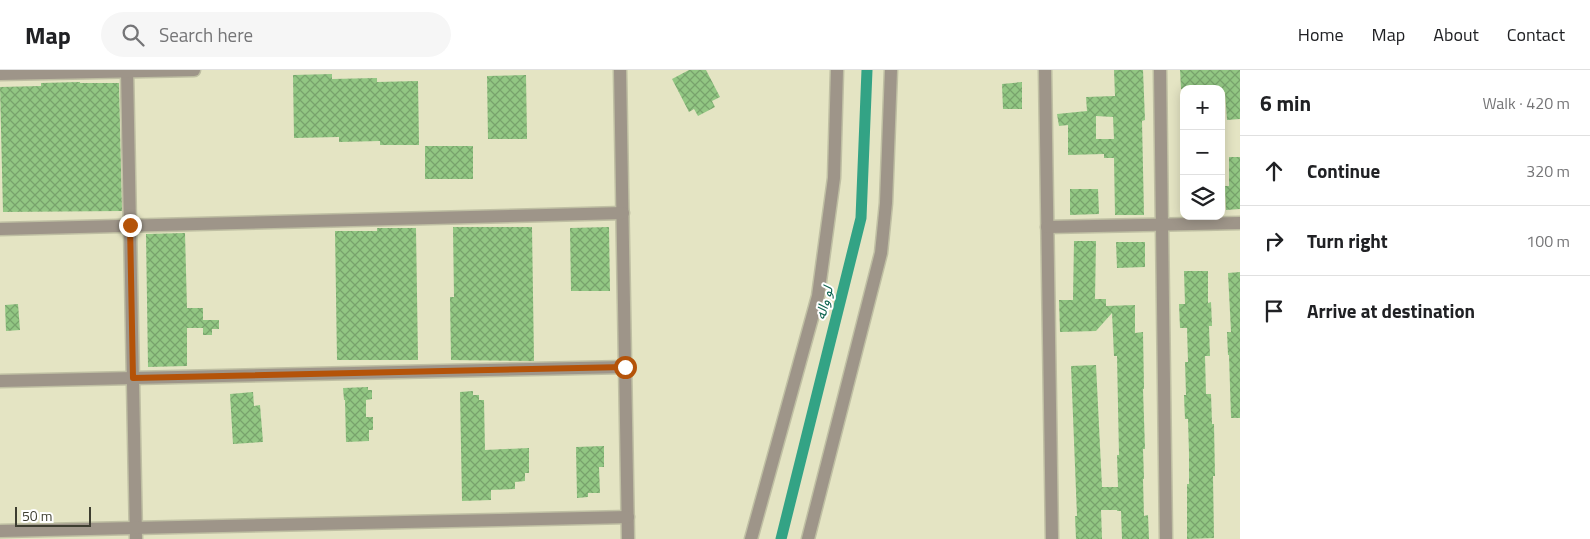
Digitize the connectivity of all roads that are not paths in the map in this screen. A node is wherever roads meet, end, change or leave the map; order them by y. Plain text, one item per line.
1 (194, 70) edge
2 (620, 70) edge
3 (837, 70) edge
4 (891, 70) edge
5 (1045, 70) edge
6 (1160, 70) edge
7 (127, 71) edge
8 (0, 74) edge
9 (622, 213) junction
10 (1240, 223) edge
11 (130, 225) junction
12 (1162, 225) junction
13 (1047, 227) junction
14 (0, 228) edge
15 (625, 367) junction
16 (133, 378) junction
17 (0, 381) edge
18 (628, 517) junction
19 (0, 531) edge
20 (136, 534) edge
21 (628, 539) edge
22 (752, 539) edge
23 (808, 539) edge
24 (1052, 539) edge
25 (1166, 539) edge

1 - 7 street
2 - 9 street
3 - 22 street
4 - 23 street
5 - 13 street
6 - 12 street
7 - 8 street
7 - 11 street
9 - 11 street
9 - 15 street
10 - 12 street
11 - 14 street
11 - 16 street
12 - 13 street
12 - 25 street
13 - 24 street
15 - 16 street
15 - 18 street
16 - 17 street
16 - 20 street
18 - 20 street
18 - 21 street
19 - 20 street

